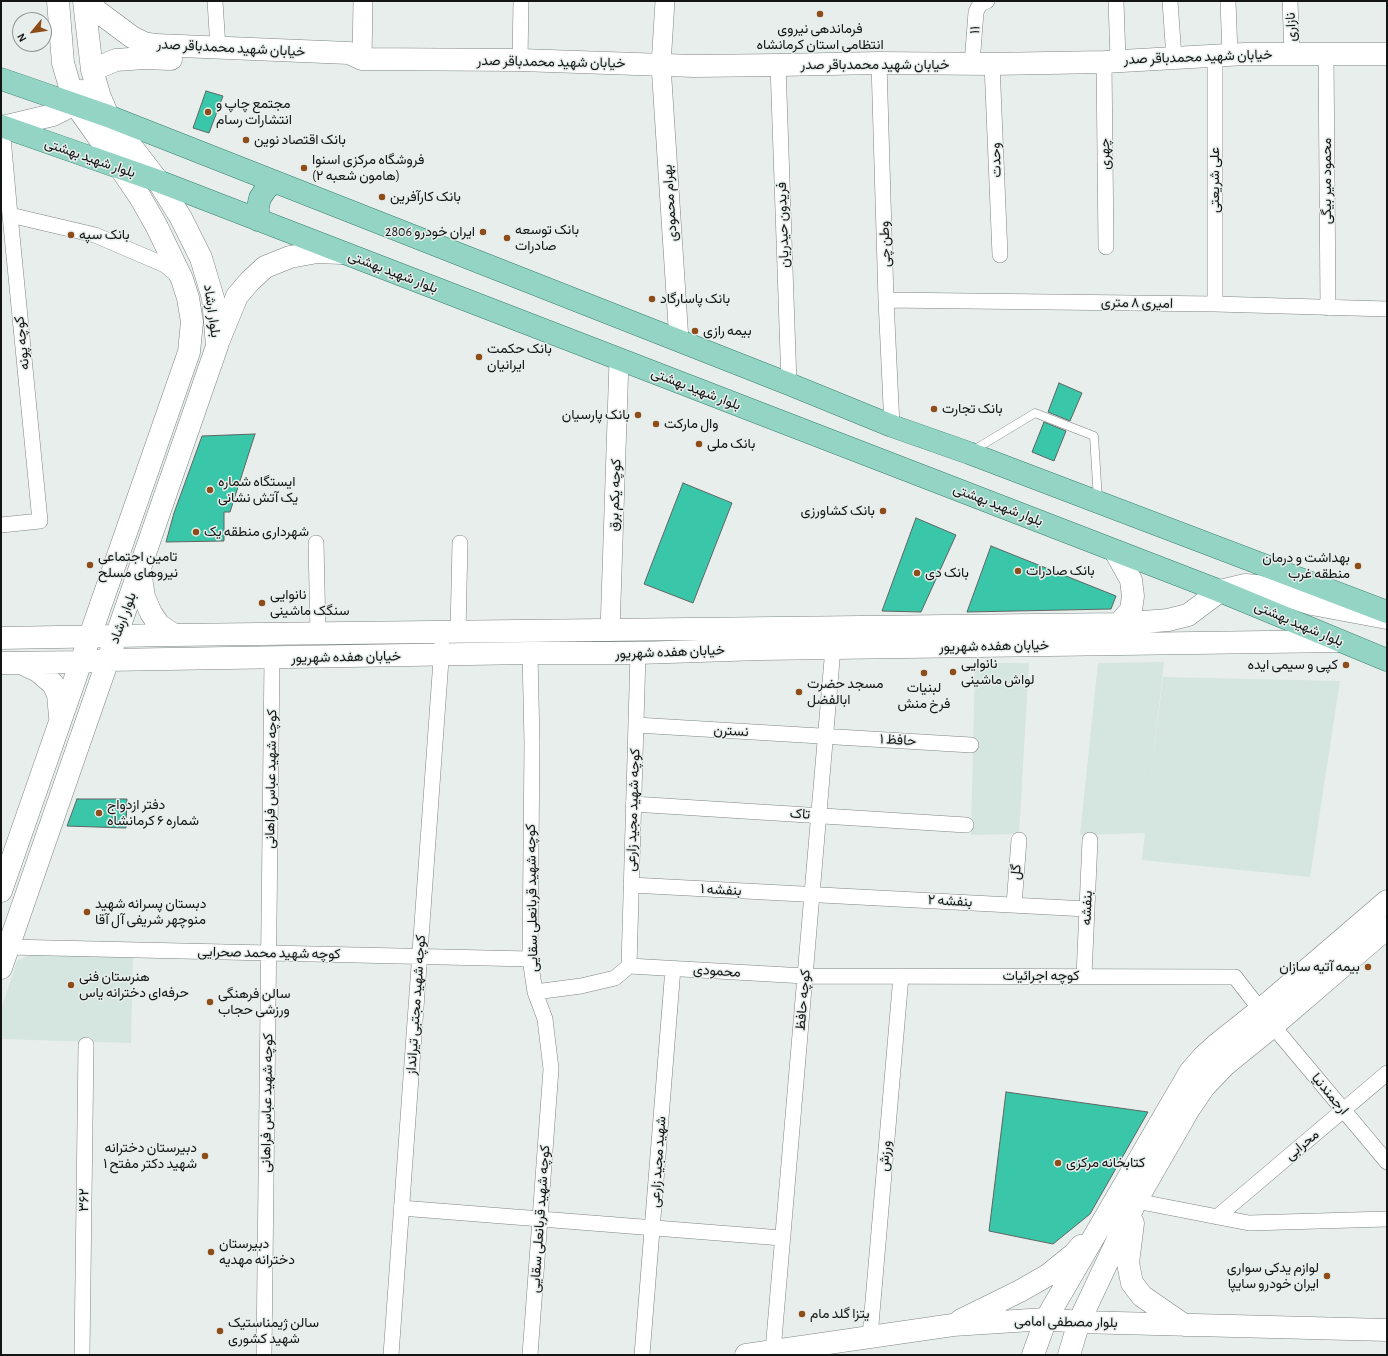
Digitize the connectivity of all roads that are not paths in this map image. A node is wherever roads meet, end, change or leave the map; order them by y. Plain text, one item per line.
1 (58, 1) edge
2 (84, 1) edge
3 (88, 1) edge
4 (215, 1) edge
5 (363, 1) edge
6 (521, 1) edge
7 (665, 1) edge
8 (987, 1) edge
9 (1116, 1) edge
10 (1170, 1) edge
11 (1228, 1) edge
12 (1290, 1) edge
13 (218, 48) junction
14 (1292, 54) junction
15 (1326, 54) junction
16 (1387, 54) edge
17 (1223, 55) junction
18 (1174, 58) junction
19 (362, 59) junction
20 (520, 60) junction
21 (1111, 61) junction
22 (880, 63) junction
23 (982, 64) junction
24 (661, 65) junction
25 (778, 65) junction
26 (92, 70) junction
27 (1, 79) edge
28 (75, 104) junction
29 (108, 116) junction
30 (2, 126) edge
31 (122, 169) junction
32 (158, 181) junction
33 (274, 182) junction
34 (10, 215) junction
35 (258, 220) junction
36 (1106, 247) dead end
37 (342, 253) junction
38 (1000, 255) dead end
39 (182, 279) junction
40 (886, 300) junction
41 (1215, 304) junction
42 (1328, 308) junction
43 (1387, 309) edge
44 (679, 341) junction
45 (217, 346) junction
46 (619, 360) junction
47 (789, 384) junction
48 (892, 426) junction
49 (969, 453) junction
50 (150, 462) junction
51 (174, 471) junction
52 (1098, 502) junction
53 (1, 524) edge
54 (460, 543) dead end
55 (316, 544) dead end
56 (1115, 551) junction
57 (140, 570) junction
58 (1220, 591) junction
59 (1387, 612) edge
60 (1387, 618) edge
61 (1119, 624) junction
62 (610, 631) junction
63 (450, 632) junction
64 (318, 633) junction
65 (174, 635) junction
66 (89, 636) junction
67 (116, 636) junction
68 (1, 638) edge
69 (1339, 641) junction
70 (833, 648) junction
71 (638, 653) junction
72 (530, 654) junction
73 (442, 655) junction
74 (272, 658) junction
75 (107, 660) junction
76 (1387, 660) edge
77 (80, 662) junction
78 (11, 663) edge
79 (60, 719) junction
80 (636, 725) junction
81 (826, 736) junction
82 (971, 745) dead end
83 (633, 804) junction
84 (819, 816) junction
85 (966, 825) dead end
86 (1019, 840) dead end
87 (1090, 840) dead end
88 (631, 885) junction
89 (1, 892) edge
90 (812, 894) junction
91 (1387, 901) edge
92 (1014, 905) junction
93 (1088, 909) junction
94 (1387, 928) edge
95 (8, 947) junction
96 (269, 953) junction
97 (420, 956) junction
98 (530, 959) junction
99 (628, 966) junction
100 (1, 968) edge
101 (673, 968) junction
102 (805, 976) junction
103 (900, 976) junction
104 (1084, 976) junction
105 (536, 992) junction
106 (1267, 1018) junction
107 (86, 1045) dead end
108 (1387, 1073) edge
109 (1343, 1110) junction
110 (1387, 1162) edge
111 (1136, 1201) junction
112 (401, 1208) junction
113 (1110, 1209) junction
114 (1217, 1217) junction
115 (540, 1218) junction
116 (1387, 1219) edge
117 (653, 1227) junction
118 (782, 1238) junction
119 (1046, 1319) junction
120 (1079, 1322) junction
121 (953, 1325) junction
122 (1184, 1325) junction
123 (1387, 1330) edge
124 (870, 1336) junction
125 (772, 1351) junction
126 (82, 1355) edge
127 (264, 1355) edge
128 (391, 1355) edge
129 (530, 1355) edge
130 (642, 1355) edge
131 (746, 1355) edge
132 (1033, 1355) edge
133 (1069, 1355) edge

1 - 28 main road, بلوار ارشاد
2 - 26 main road, بلوار ارشاد
3 - 13 main road, خیابان شهید محمدباقر صدر
4 - 13 street
5 - 19 street
6 - 20 street
7 - 24 street, بهرام محمودی
8 - 23 street, ۱۱
9 - 21 street, چهری
10 - 18 street
11 - 17 street, علی شریعتی
12 - 14 street, نازاری
13 - 19 main road, خیابان شهید محمدباقر صدر
14 - 15 main road, خیابان شهید محمدباقر صدر
14 - 17 main road, خیابان شهید محمدباقر صدر
15 - 16 main road, خیابان شهید محمدباقر صدر
15 - 42 street, محمود میر بیگی
17 - 18 main road, خیابان شهید محمدباقر صدر
17 - 41 street, علی شریعتی
18 - 21 main road, خیابان شهید محمدباقر صدر
19 - 20 main road, خیابان شهید محمدباقر صدر
19 - 26 main road, خیابان شهید محمدباقر صدر
20 - 24 main road, خیابان شهید محمدباقر صدر
21 - 23 main road, خیابان شهید محمدباقر صدر
21 - 36 street, چهری
22 - 23 main road, خیابان شهید محمدباقر صدر
22 - 25 main road, خیابان شهید محمدباقر صدر
22 - 40 street, وطن چی
23 - 38 street, وحدت
24 - 25 main road, خیابان شهید محمدباقر صدر
24 - 44 street, بهرام محمودی
25 - 47 street, فریدون حیدریان
26 - 28 main road
26 - 29 main road, بلوار ارشاد
27 - 28 main road
28 - 29 main road
28 - 30 main road
28 - 31 main road, بلوار ارشاد
29 - 32 main road, بلوار ارشاد
29 - 33 main road
30 - 31 main road, بلوار شهید بهشتی
30 - 34 street, کوچه پونه
31 - 32 main road, بلوار شهید بهشتی
31 - 39 main road, بلوار ارشاد
32 - 35 main road, بلوار شهید بهشتی
32 - 45 main road, بلوار ارشاد
33 - 35 main road
33 - 44 main road
34 - 39 street
34 - 53 street, کوچه پونه
35 - 37 main road, بلوار شهید بهشتی
37 - 45 main road
37 - 46 main road, بلوار شهید بهشتی
39 - 50 main road, بلوار ارشاد
40 - 41 street, امیری ۸ متری
40 - 48 street, وطن چی
41 - 42 street, امیری ۸ متری
42 - 43 street, امیری ۸ متری
44 - 47 main road
45 - 51 main road, بلوار ارشاد
46 - 56 main road, بلوار شهید بهشتی
46 - 62 street, کوچه یکم برق
47 - 48 main road
48 - 49 main road
49 - 52 main road
49 - 52 lane
50 - 51 main road
50 - 66 main road, بلوار ارشاد
51 - 57 main road, بلوار ارشاد
52 - 59 main road
54 - 63 street, کوچه شهید مجتبی تیرانداز
55 - 64 street
56 - 58 main road, بلوار شهید بهشتی
56 - 61 main road
57 - 65 main road
57 - 67 main road, بلوار ارشاد
58 - 60 main road
58 - 61 main road, خیابان هفده شهریور
58 - 69 main road, بلوار شهید بهشتی
61 - 62 main road, خیابان هفده شهریور
62 - 63 main road, خیابان هفده شهریور
63 - 64 main road, خیابان هفده شهریور
63 - 73 street, کوچه شهید مجتبی تیرانداز
64 - 65 main road, خیابان هفده شهریور
65 - 67 main road, خیابان هفده شهریور
66 - 67 main road, خیابان هفده شهریور
66 - 68 main road, خیابان هفده شهریور
66 - 77 main road, بلوار ارشاد
67 - 75 main road, بلوار ارشاد
69 - 70 main road, خیابان هفده شهریور
69 - 76 main road, بلوار شهید بهشتی
70 - 71 main road, خیابان هفده شهریور
70 - 81 street, کوچه حافظ
71 - 72 main road, خیابان هفده شهریور
71 - 80 street, کوچه شهید مجید زارعی
72 - 73 main road, خیابان هفده شهریور
72 - 98 street, کوچه شهید قربانعلی سقایی
73 - 74 main road, خیابان هفده شهریور
73 - 97 street, کوچه شهید مجتبی تیرانداز
74 - 75 main road, خیابان هفده شهریور
74 - 96 street, کوچه شهید عباس فراهانی
75 - 77 main road, خیابان هفده شهریور
75 - 95 main road, بلوار ارشاد
77 - 78 main road, خیابان هفده شهریور
77 - 79 main road, بلوار ارشاد
78 - 79 main road
79 - 89 main road, بلوار ارشاد
80 - 81 street, نسترن
80 - 83 street, کوچه شهید مجید زارعی
81 - 82 street, حافظ ۱
81 - 84 street, کوچه حافظ
83 - 84 street, تاک
83 - 88 street, کوچه شهید مجید زارعی
84 - 85 street, تاک
84 - 90 street, کوچه حافظ
86 - 92 street, گل
87 - 93 street, بنفشه
88 - 90 street, بنفشه ۱
88 - 99 street, کوچه شهید مجید زارعی
90 - 92 street, بنفشه ۲
90 - 102 street, کوچه حافظ
91 - 106 main road
92 - 93 street, بنفشه ۲
93 - 104 street, بنفشه
94 - 106 main road
95 - 96 street, کوچه شهید محمد صحرایی
95 - 100 main road, بلوار ارشاد
96 - 97 street, کوچه شهید محمد صحرایی
96 - 127 street, کوچه شهید عباس فراهانی
97 - 98 street, کوچه شهید محمد صحرایی
97 - 112 street, کوچه شهید مجتبی تیرانداز
98 - 105 street, کوچه شهید قربانعلی سقایی
99 - 101 street, محمودی
99 - 105 street
101 - 102 street, محمودی
101 - 117 street, شهید مجید زارعی
102 - 103 street, کوچه اجرائیات
102 - 118 street, کوچه حافظ
103 - 104 street, کوچه اجرائیات
103 - 124 street, ورزش
104 - 106 street, کوچه اجرائیات
105 - 115 street, کوچه شهید قربانعلی سقایی
106 - 109 street, ارجمندنیا
106 - 111 main road
106 - 113 main road
107 - 126 street, ۳۶۲
108 - 109 street, محرابی
109 - 110 street, ارجمندنیا
109 - 114 street, محرابی
111 - 114 street
111 - 120 main road
111 - 122 main road
112 - 115 street
112 - 128 street, کوچه شهید مجتبی تیرانداز
113 - 119 main road
113 - 121 main road
114 - 116 street
115 - 117 street
115 - 129 street, کوچه شهید قربانعلی سقایی
117 - 118 street
117 - 130 street, شهید مجید زارعی
118 - 125 street, کوچه حافظ
119 - 120 main road, بلوار مصطفی امامی
119 - 121 main road, بلوار مصطفی امامی
119 - 132 main road
120 - 122 main road, بلوار مصطفی امامی
120 - 133 main road
121 - 124 main road, بلوار مصطفی امامی
122 - 123 main road, بلوار مصطفی امامی
124 - 125 main road, بلوار مصطفی امامی
125 - 131 main road, بلوار مصطفی امامی

